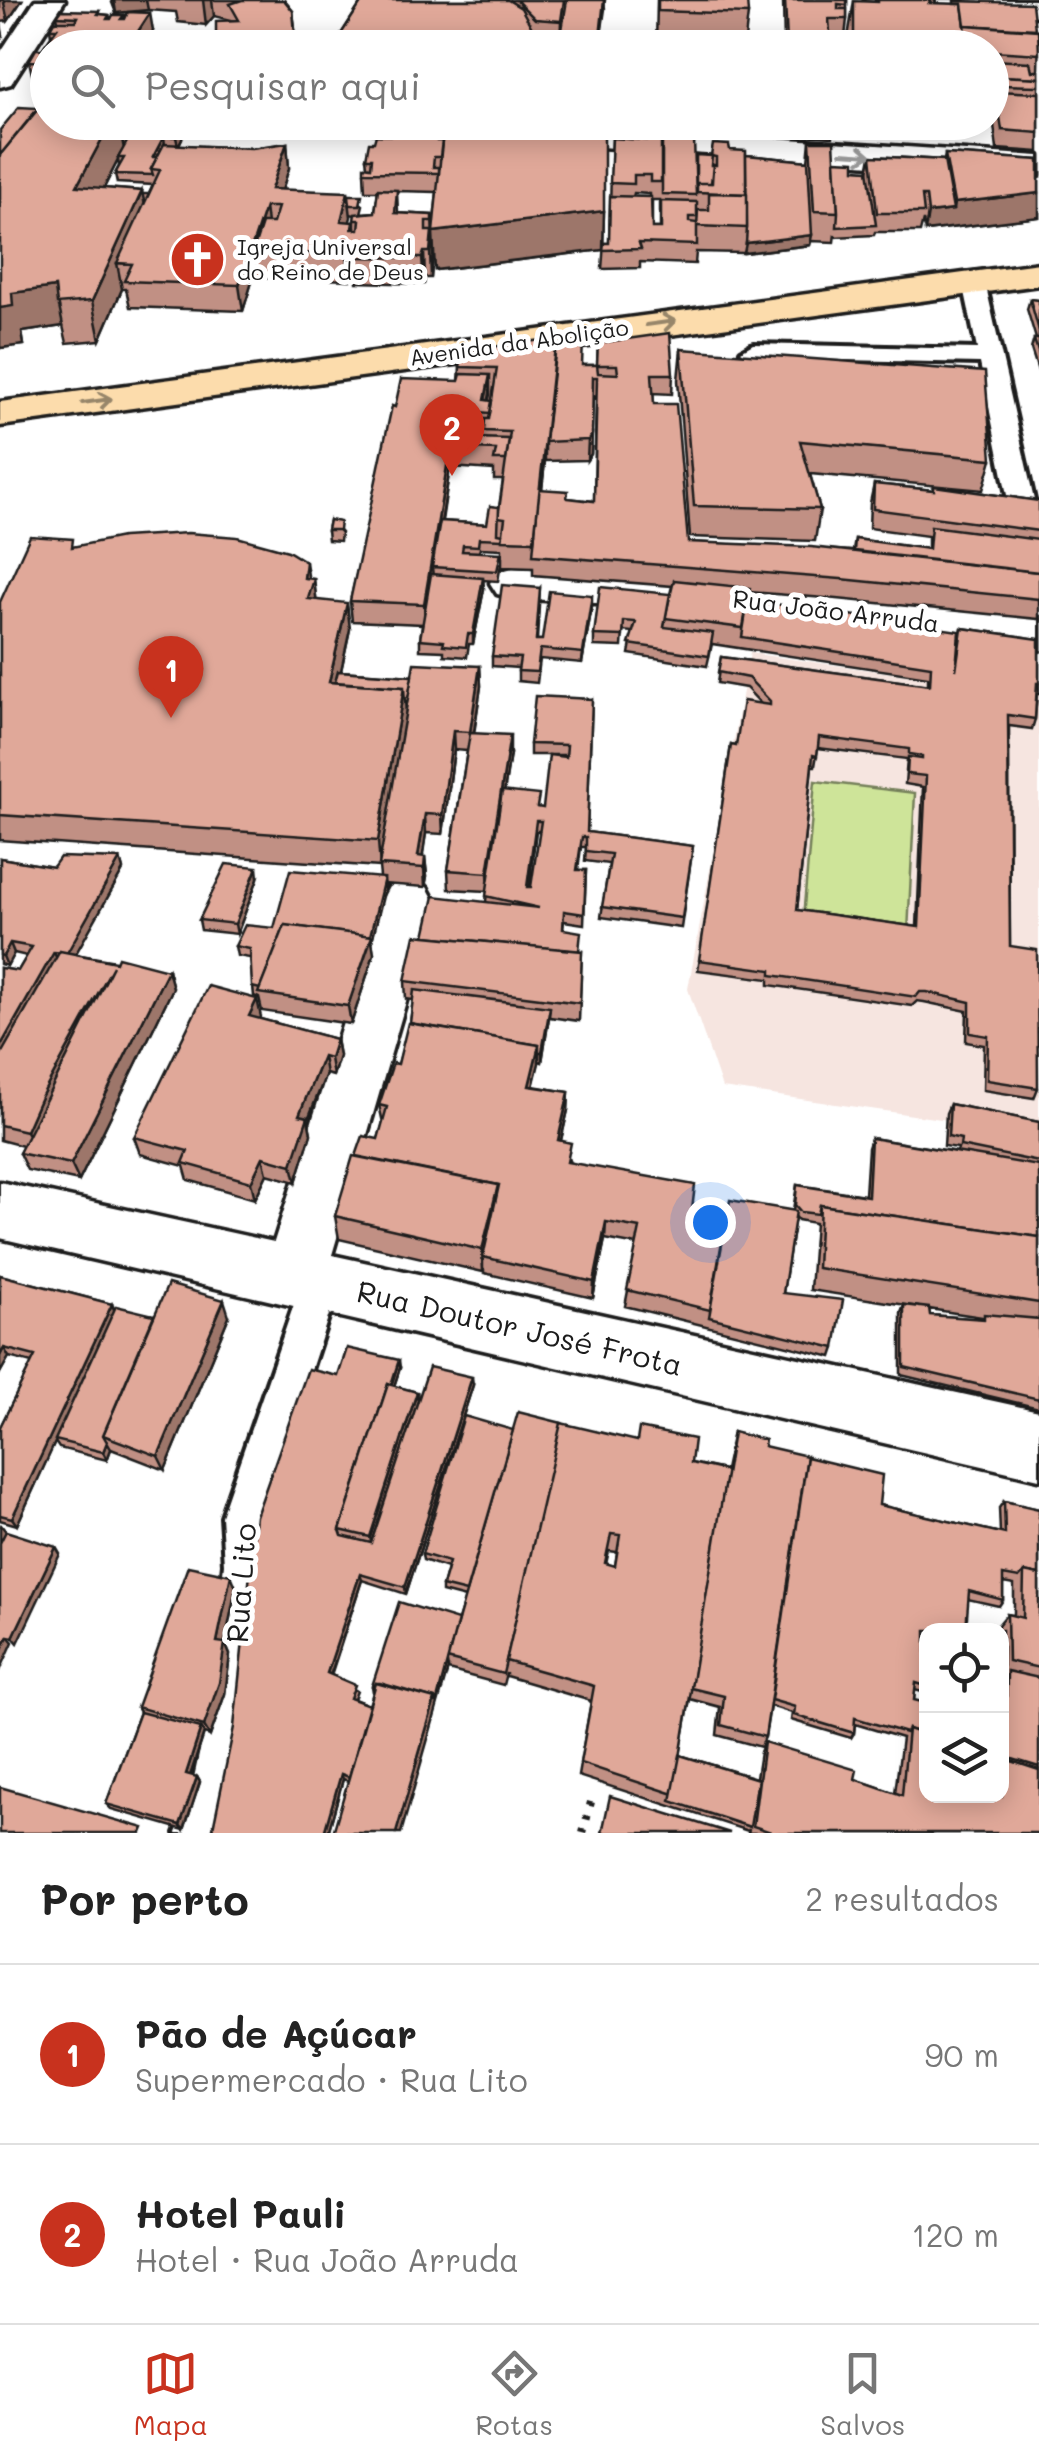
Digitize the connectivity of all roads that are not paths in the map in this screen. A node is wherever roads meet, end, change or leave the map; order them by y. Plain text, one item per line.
1 (50, 0) edge
2 (880, 0) edge
3 (1039, 7) edge
4 (35, 30) edge
5 (30, 40) edge
6 (5, 91) edge
7 (646, 140) edge
8 (1039, 166) edge
9 (974, 259) junction
10 (835, 266) dead end
11 (1039, 274) edge
12 (515, 326) junction
13 (753, 351) edge
14 (991, 356) junction
15 (0, 378) edge
16 (0, 414) edge
17 (1021, 500) edge
18 (513, 583) edge
19 (1039, 634) edge
20 (408, 902) dead end
21 (0, 1210) edge
22 (307, 1278) junction
23 (1039, 1445) edge
24 (200, 1833) edge

1 - 4 street
2 - 3 street
5 - 6 street
7 -> 8 street
9 - 11 main road, Avenida da Abolição
12 -> 9 main road, Avenida da Abolição
9 - 14 lane
10 - 12 main road, Avenida da Abolição
12 - 15 main road, Avenida da Abolição
16 -> 12 main road, Avenida da Abolição
13 - 14 lane
14 - 17 lane
18 - 19 street, Rua João Arruda
20 - 22 street, Rua Lito
21 - 22 street, Rua Doutor José Frota
22 - 23 street, Rua Doutor José Frota
22 - 24 lane, Rua Lito

